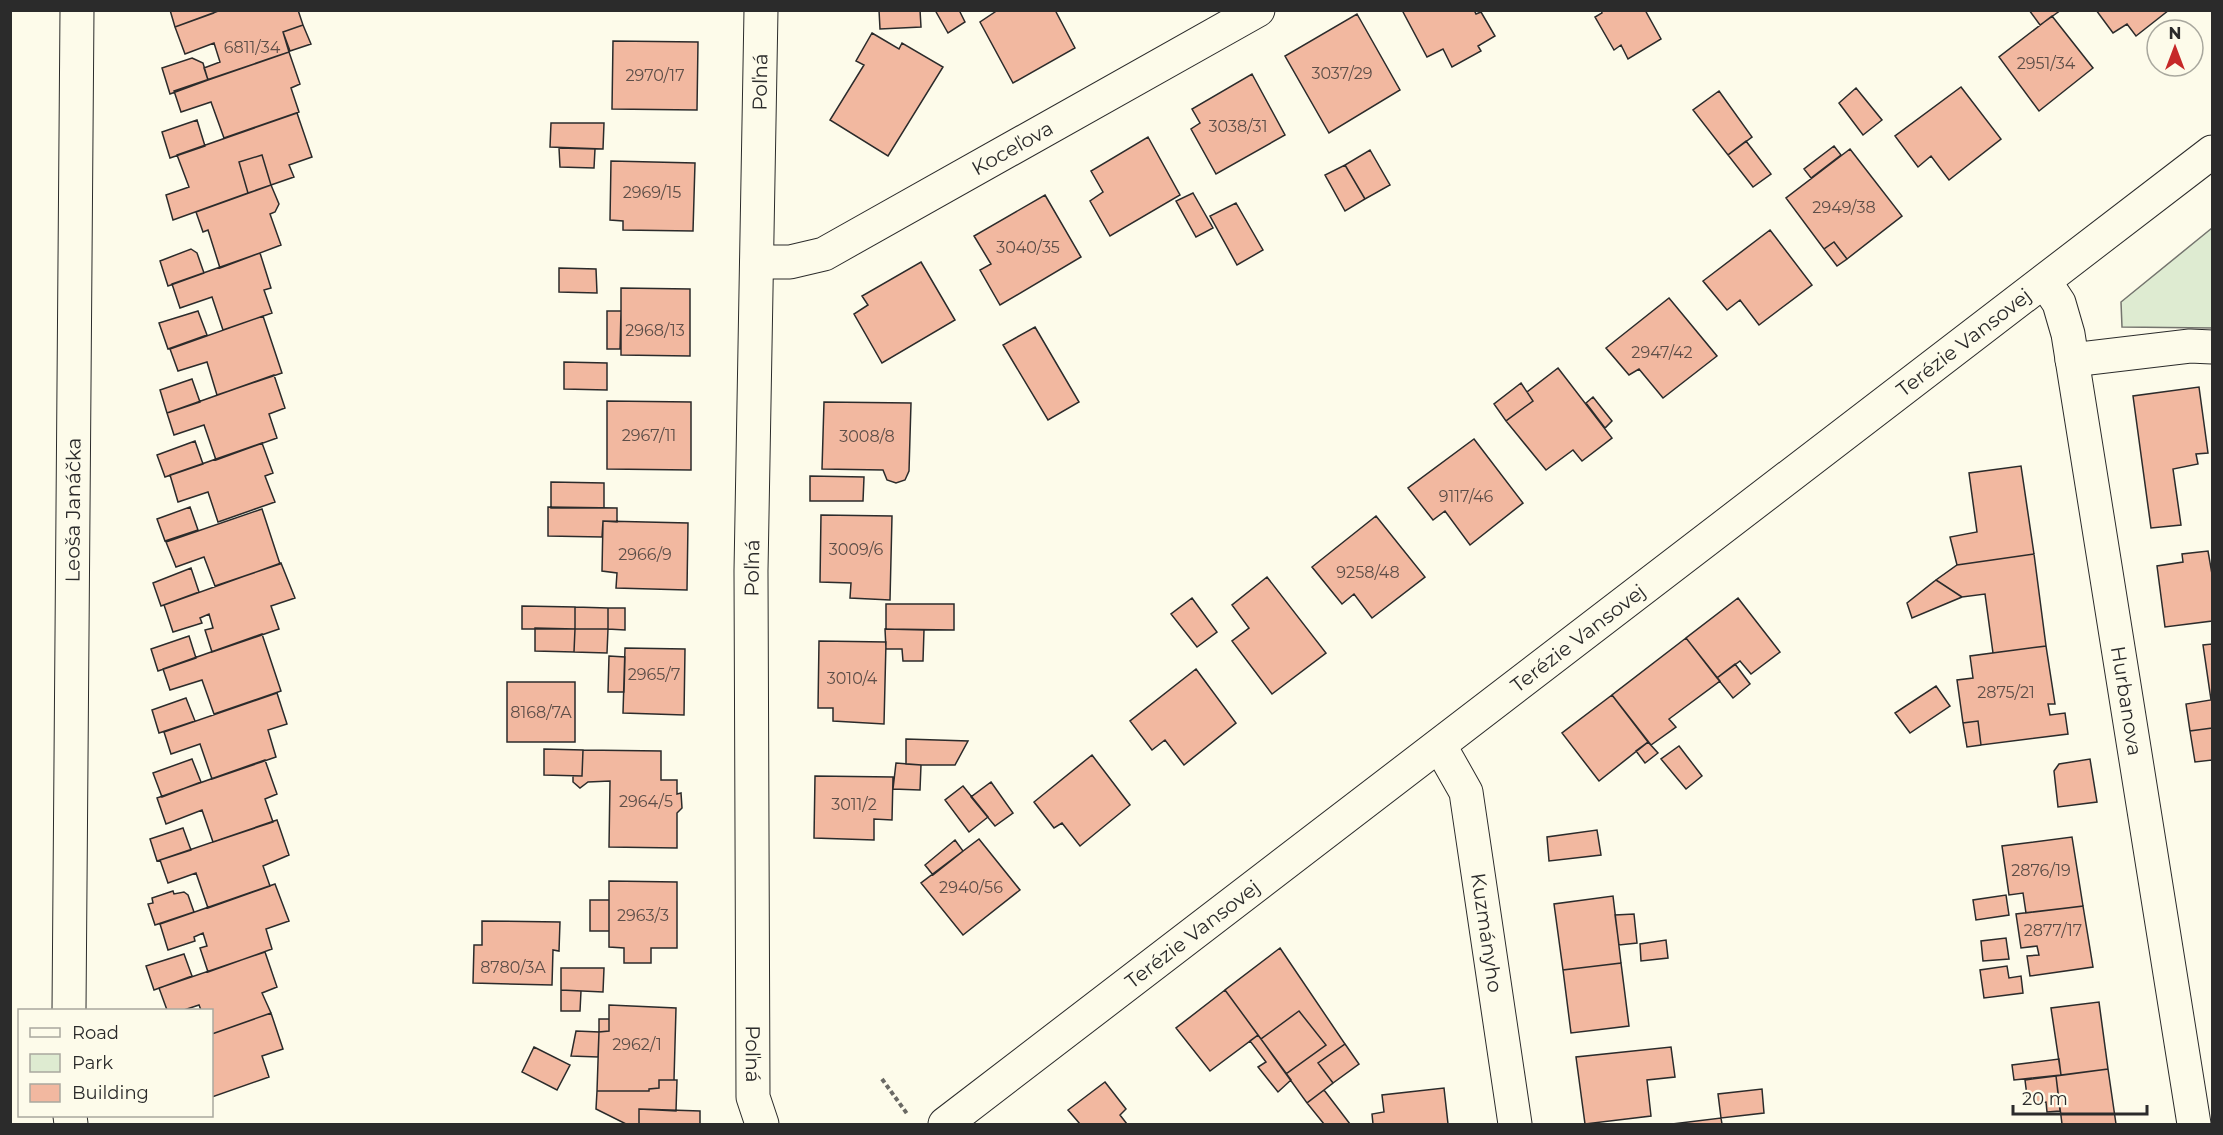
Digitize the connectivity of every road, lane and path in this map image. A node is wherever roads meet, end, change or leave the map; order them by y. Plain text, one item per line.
1 (77, 10) edge
2 (761, 10) edge
3 (1258, 10) edge
4 (2212, 152) edge
5 (757, 262) junction
6 (2045, 282) junction
7 (2212, 347) edge
8 (2072, 360) junction
9 (1440, 746) junction
10 (69, 1009) edge
11 (882, 1079) dead end
12 (909, 1116) dead end
13 (762, 1125) edge
14 (945, 1125) edge
15 (1515, 1125) edge
16 (2194, 1125) edge

1 - 10 street, Leoša Janáčka
2 - 5 street, Poľná
3 - 5 street, Koceľova
4 - 6 street, Terézie Vansovej
5 - 13 street, Poľná
6 - 8 street, Hurbanova
6 - 9 street, Terézie Vansovej
7 - 8 street
8 - 16 street, Hurbanova
9 - 14 street, Terézie Vansovej
9 - 15 street, Kuzmányho
11 - 12 path

